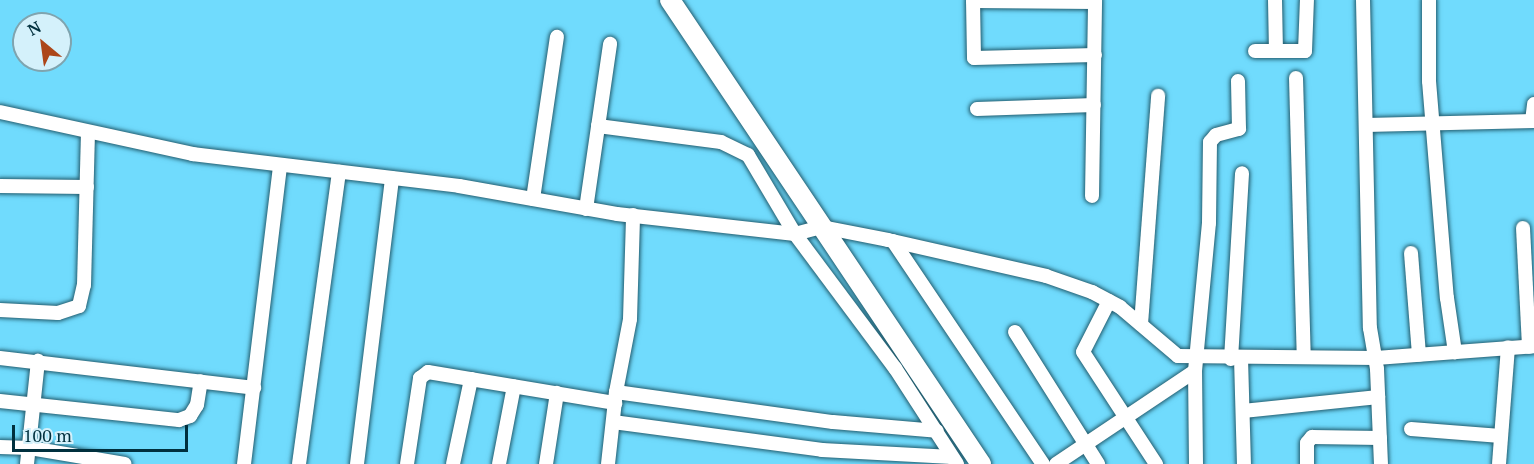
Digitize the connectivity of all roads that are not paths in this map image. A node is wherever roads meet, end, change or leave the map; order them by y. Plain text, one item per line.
1 (670, 0) edge
2 (973, 0) edge
3 (1275, 0) edge
4 (1307, 0) edge
5 (1363, 0) edge
6 (1429, 0) edge
7 (1095, 1) edge
8 (557, 37) dead end
9 (609, 44) dead end
10 (1255, 51) dead end
11 (1276, 51) junction
12 (1095, 55) junction
13 (1296, 78) dead end
14 (1238, 81) dead end
15 (1158, 96) dead end
16 (1534, 104) edge
17 (1094, 105) junction
18 (977, 109) dead end
19 (0, 112) edge
20 (1533, 121) edge
21 (1432, 123) junction
22 (1366, 125) junction
23 (598, 126) junction
24 (88, 132) junction
25 (280, 165) junction
26 (339, 172) junction
27 (1242, 173) dead end
28 (392, 178) junction
29 (0, 186) edge
30 (87, 187) junction
31 (1092, 196) dead end
32 (533, 199) junction
33 (586, 209) junction
34 (633, 215) junction
35 (1523, 228) dead end
36 (809, 231) junction
37 (893, 241) junction
38 (1529, 249) edge
39 (1412, 253) dead end
40 (1109, 301) junction
41 (0, 310) edge
42 (1141, 324) junction
43 (1015, 332) dead end
44 (1532, 346) edge
45 (1508, 347) junction
46 (1455, 352) junction
47 (1419, 355) junction
48 (1304, 357) junction
49 (0, 358) edge
50 (1376, 358) junction
51 (1236, 359) junction
52 (38, 361) junction
53 (1197, 365) junction
54 (471, 379) junction
55 (201, 381) junction
56 (514, 386) junction
57 (254, 388) junction
58 (557, 393) junction
59 (615, 398) junction
60 (1378, 398) junction
61 (0, 401) edge
62 (33, 405) junction
63 (1243, 411) junction
64 (1125, 417) junction
65 (613, 422) junction
66 (1411, 429) dead end
67 (937, 431) junction
68 (1501, 436) junction
69 (1380, 438) junction
70 (1085, 444) junction
71 (0, 447) edge
72 (30, 448) junction
73 (74, 460) edge
74 (955, 460) edge
75 (27, 464) edge
76 (125, 464) edge
77 (244, 464) edge
78 (299, 464) edge
79 (357, 464) edge
80 (407, 464) edge
81 (453, 464) edge
82 (500, 464) edge
83 (546, 464) edge
84 (608, 464) edge
85 (981, 464) edge
86 (1043, 464) edge
87 (1056, 464) edge
88 (1098, 464) edge
89 (1156, 464) edge
90 (1196, 464) edge
91 (1244, 464) edge
92 (1307, 464) edge
93 (1381, 464) edge
94 (1499, 464) edge

1 - 36 street
2 - 7 street
2 - 12 street
3 - 11 street
4 - 11 street
5 - 22 street
6 - 21 street
7 - 12 street
8 - 32 street
9 - 23 street
10 - 11 street
12 - 17 street
13 - 48 street
14 - 53 street
15 - 42 street
16 - 20 street
17 - 18 street
17 - 31 street
19 - 24 street
20 - 21 street
21 - 22 street
21 - 46 street
22 - 50 street
23 - 33 street
23 - 36 street
24 - 25 street
24 - 30 street
25 - 26 street
25 - 57 street
26 - 28 street
26 - 78 street
27 - 51 street
28 - 32 street
28 - 79 street
29 - 30 street
30 - 41 street
32 - 33 street
33 - 34 street
34 - 36 street
34 - 59 street
35 - 38 street
36 - 37 street
36 - 67 street
36 - 85 street
37 - 40 street
37 - 86 street
38 - 44 street
39 - 47 street
40 - 42 street
40 - 64 street
42 - 53 street
43 - 70 street
44 - 45 street
45 - 46 street
45 - 68 street
46 - 47 street
47 - 50 street
48 - 50 street
48 - 51 street
49 - 52 street
50 - 60 street
51 - 53 street
51 - 63 street
52 - 55 street
52 - 62 street
53 - 64 street
53 - 90 street
54 - 56 street
54 - 80 street
54 - 81 street
55 - 57 street
55 - 62 street
56 - 58 street
56 - 82 street
57 - 77 street
58 - 59 street
58 - 83 street
59 - 65 street
59 - 67 street
60 - 63 street
60 - 69 street
61 - 62 street
62 - 72 street
63 - 91 street
64 - 70 street
64 - 89 street
65 - 74 street
65 - 84 street
66 - 68 street
67 - 74 street
68 - 94 street
69 - 92 street
69 - 93 street
70 - 87 street
70 - 88 street
71 - 72 street
72 - 73 street
72 - 75 street
73 - 76 street

